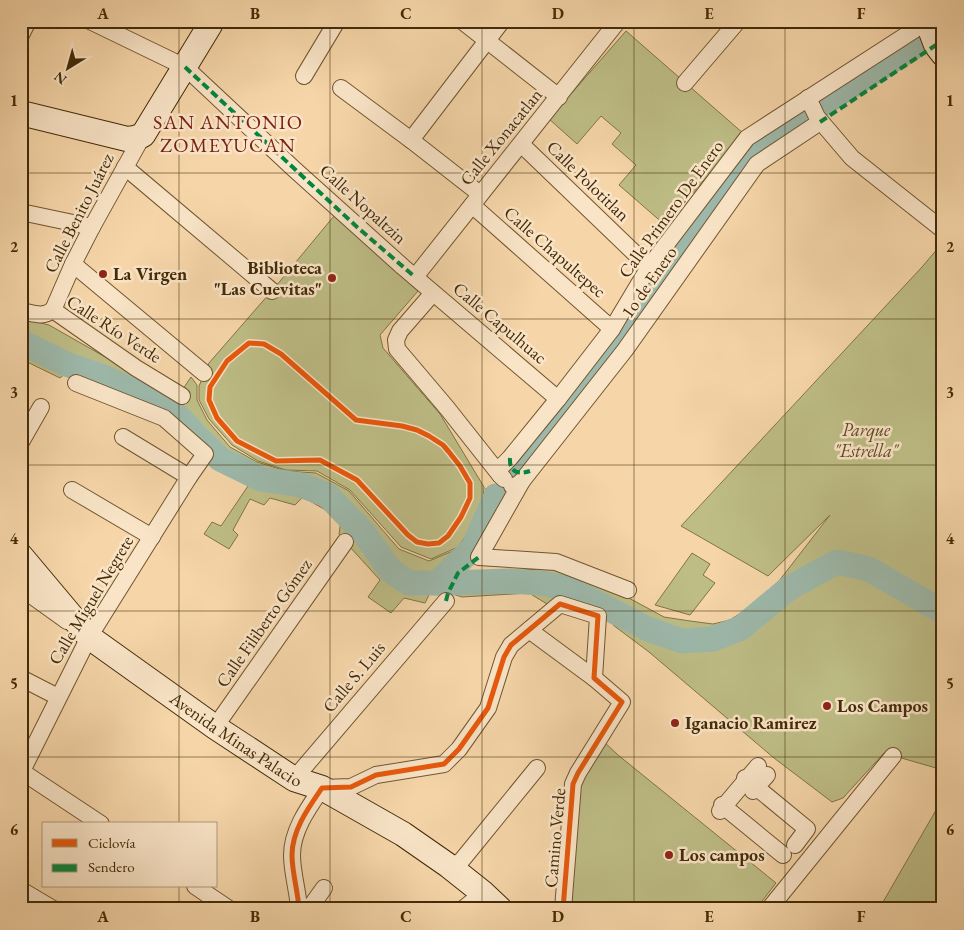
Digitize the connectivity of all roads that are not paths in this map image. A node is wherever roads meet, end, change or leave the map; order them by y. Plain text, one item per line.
1 (28, 21) edge
2 (90, 21) edge
3 (210, 21) edge
4 (337, 21) edge
5 (462, 21) edge
6 (502, 21) edge
7 (618, 21) edge
8 (738, 21) edge
9 (927, 21) edge
10 (21, 35) edge
11 (487, 41) junction
12 (940, 49) edge
13 (184, 67) junction
14 (304, 76) dead end
15 (685, 83) dead end
16 (341, 88) dead end
17 (559, 96) junction
18 (814, 110) junction
19 (21, 113) edge
20 (142, 135) junction
21 (411, 140) junction
22 (521, 144) junction
23 (125, 167) junction
24 (476, 200) junction
25 (21, 212) edge
26 (92, 227) junction
27 (943, 230) edge
28 (73, 264) junction
29 (650, 268) junction
30 (415, 278) junction
31 (272, 290) dead end
32 (433, 293) junction
33 (53, 310) junction
34 (21, 311) edge
35 (612, 329) junction
36 (204, 373) dead end
37 (76, 383) dead end
38 (182, 396) dead end
39 (558, 399) junction
40 (41, 407) dead end
41 (123, 437) dead end
42 (21, 442) edge
43 (189, 477) junction
44 (511, 485) junction
45 (72, 490) dead end
46 (152, 536) junction
47 (345, 542) dead end
48 (21, 556) edge
49 (21, 588) edge
50 (628, 590) dead end
51 (446, 601) dead end
52 (529, 630) junction
53 (89, 637) junction
54 (21, 678) edge
55 (594, 678) junction
56 (58, 697) junction
57 (215, 728) junction
58 (893, 756) dead end
59 (537, 768) dead end
60 (21, 771) edge
61 (294, 779) junction
62 (322, 788) junction
63 (98, 822) edge
64 (753, 830) junction
65 (811, 856) junction
66 (450, 866) junction
67 (796, 874) junction
68 (198, 888) edge
69 (324, 888) dead end
70 (21, 890) edge
71 (492, 901) edge
72 (53, 909) edge
73 (229, 909) edge
74 (299, 909) edge
75 (309, 909) edge
76 (463, 909) edge
77 (563, 909) edge
78 (769, 909) edge

1 - 10 street
2 - 13 street, Calle Nopaltzin
3 - 13 main road
4 - 14 street
5 - 11 street
6 - 11 street
7 - 17 street, Calle Xonacatlan
8 - 15 street
9 - 12 main road
9 - 18 street, Calle Primero De Enero
11 - 17 street
11 - 21 street
13 - 20 main road
13 - 30 street, Calle Nopaltzin
16 - 21 street, Calle Chapultepec
17 - 22 street, Calle Xonacatlan
18 - 27 street
18 - 29 street, Calle Primero De Enero
18 - 44 street, 1o de Enero
19 - 20 main road
20 - 23 street, Calle Benito Juárez
21 - 24 street, Calle Chapultepec
22 - 24 street, Calle Xonacatlan
22 - 29 street, Calle Polotitlan
23 - 26 street, Calle Benito Juárez
23 - 31 street
24 - 30 street, Calle Xonacatlan
24 - 35 street, Calle Chapultepec
25 - 26 street
26 - 28 street, Calle Benito Juárez
28 - 33 street, Calle Benito Juárez
28 - 36 street
29 - 35 street, Calle Primero De Enero
30 - 32 street, Calle Capulhuac
32 - 39 street, Calle Capulhuac
32 - 44 street
33 - 34 street, Calle Río Verde
33 - 38 street, Calle Río Verde
35 - 39 street, Calle Primero De Enero
37 - 43 street, Calle Miguel Negrete
39 - 44 street, Calle Primero De Enero
40 - 42 street
41 - 43 street
43 - 46 street, Calle Miguel Negrete
44 - 50 street, 1o de Enero
45 - 46 street
46 - 53 street, Calle Miguel Negrete
47 - 57 street, Calle Filiberto Gómez
48 - 53 main road, Avenida Minas Palacio
49 - 53 street
51 - 61 street, Calle S. Luis
52 - 55 street
52 - 55 street
52 - 62 street
53 - 56 street, Calle Miguel Negrete
53 - 57 main road, Avenida Minas Palacio
54 - 56 street
55 - 77 street, Camino Verde
56 - 60 street, Calle Miguel Negrete
57 - 61 main road, Avenida Minas Palacio
58 - 65 street
59 - 66 street
60 - 63 street
61 - 62 main road, Avenida Minas Palacio
62 - 66 main road, Avenida Minas Palacio
62 - 74 street
64 - 64 street
64 - 65 street
64 - 67 street
65 - 67 street
66 - 71 main road, Avenida Minas Palacio
67 - 78 street
68 - 73 street
69 - 75 street
70 - 72 street
71 - 76 street

